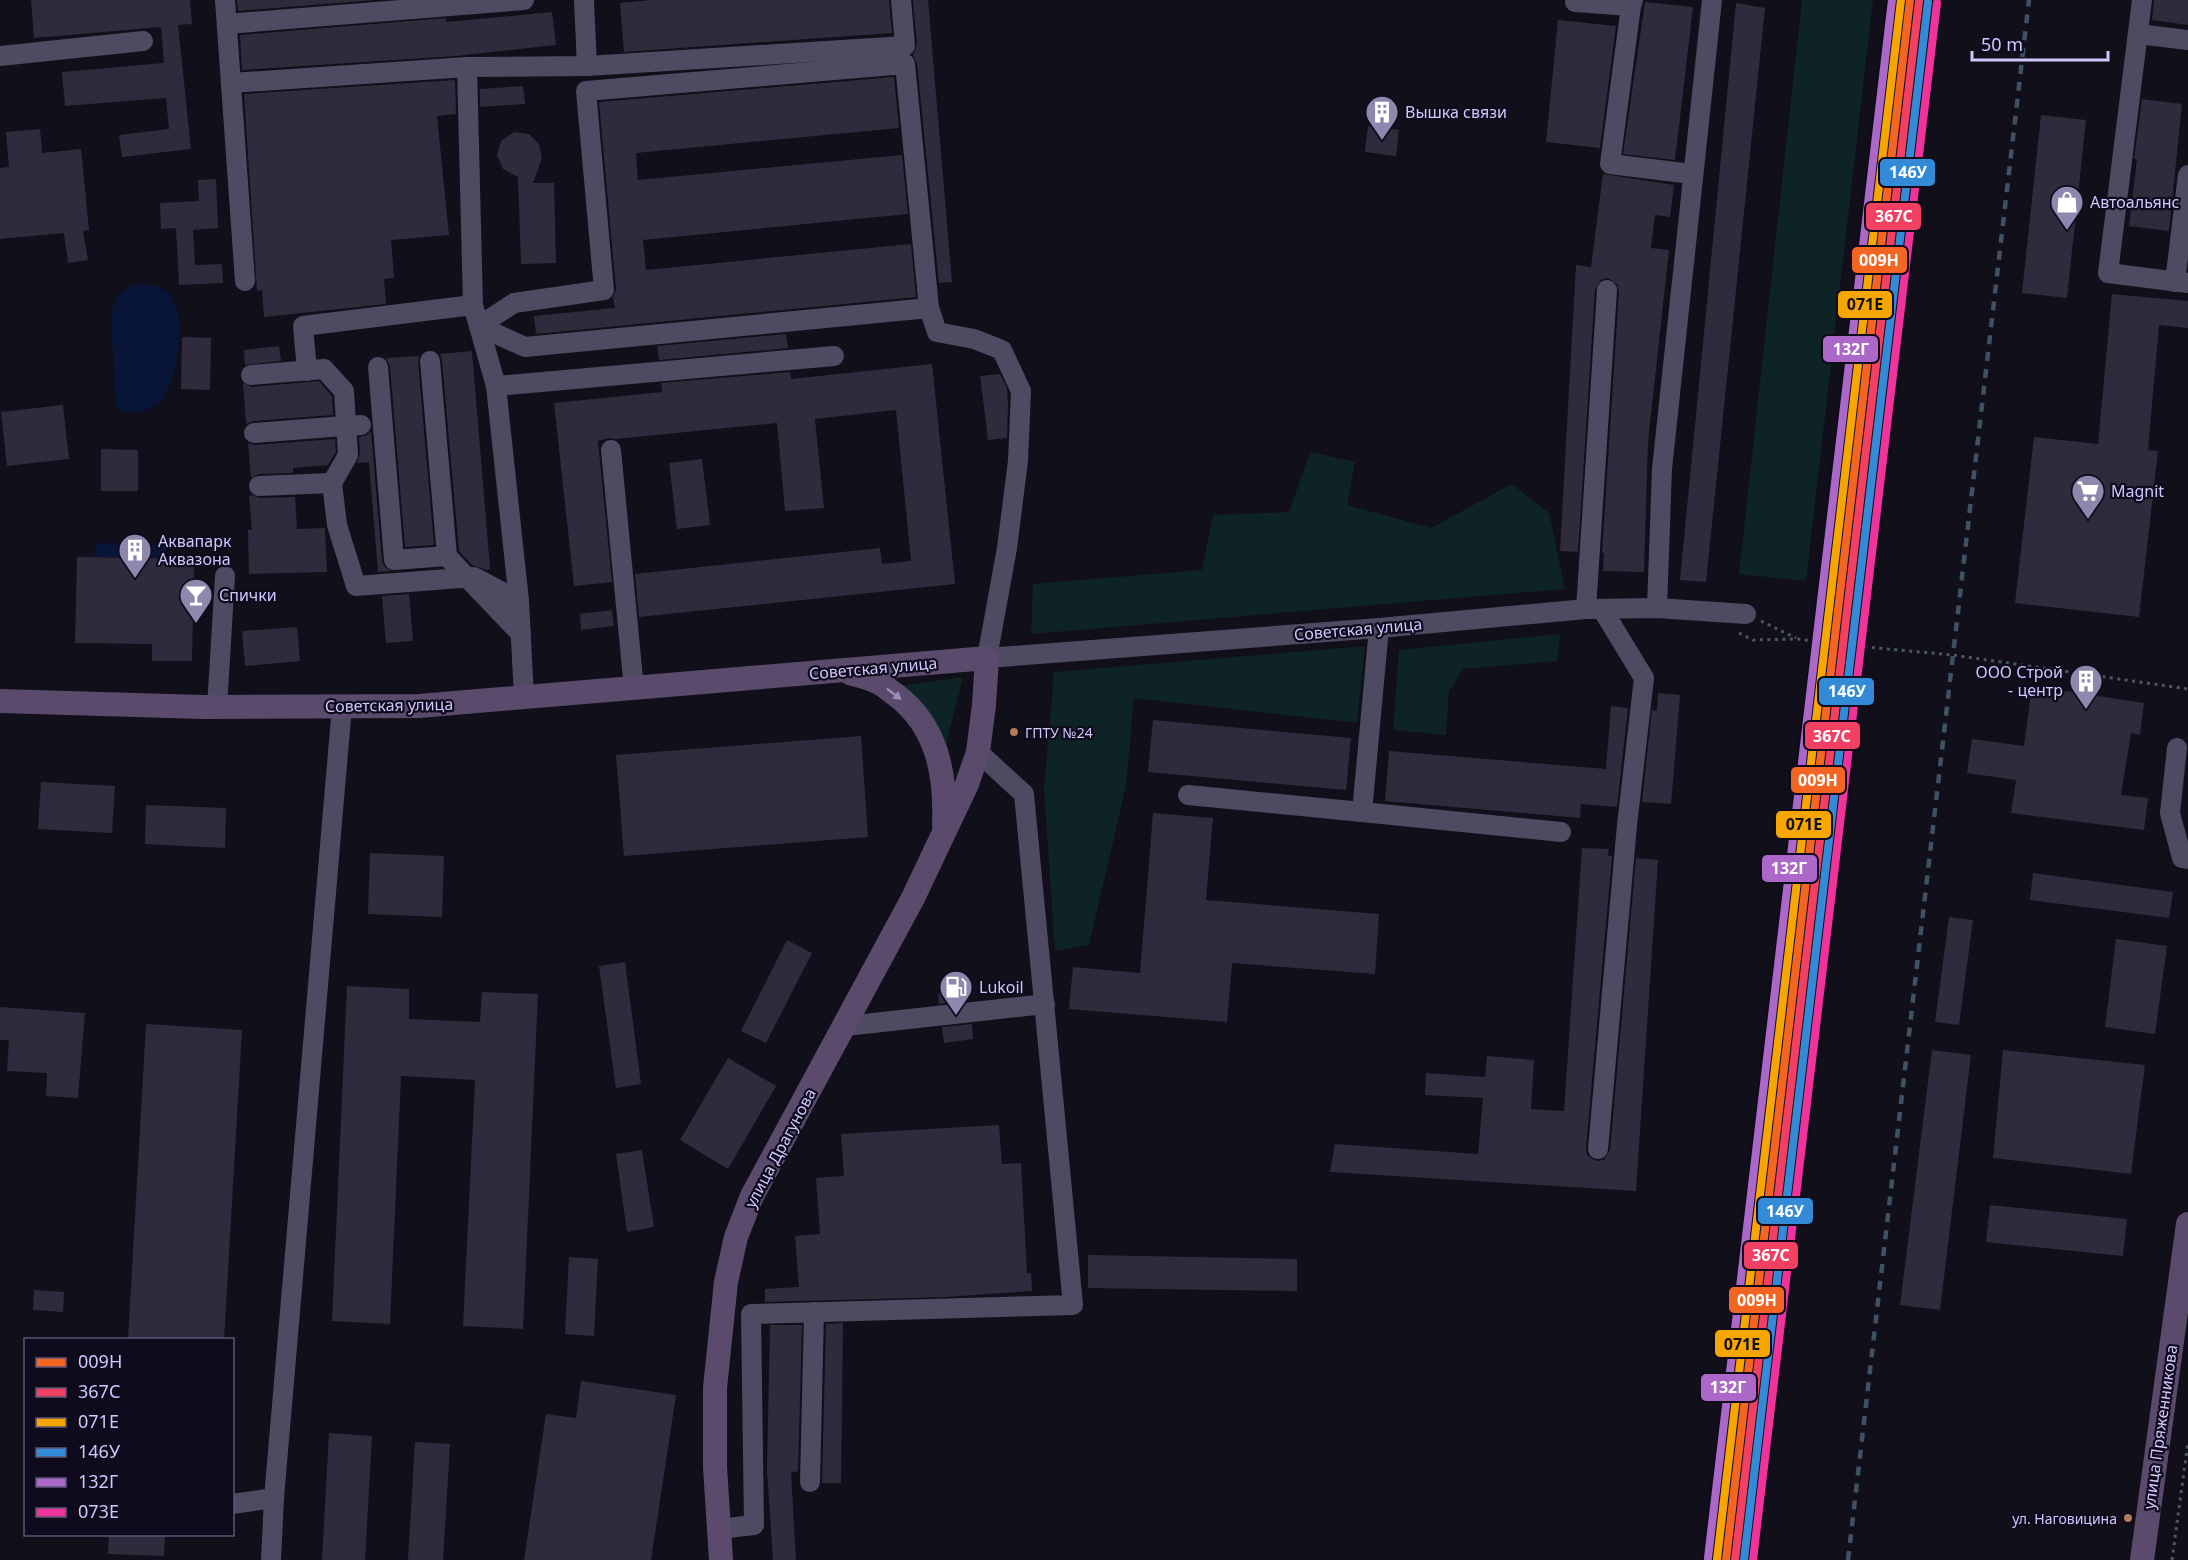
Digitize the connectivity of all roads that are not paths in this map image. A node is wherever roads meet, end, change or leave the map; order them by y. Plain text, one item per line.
1 (225, 0) edge
2 (524, 0) edge
3 (584, 0) edge
4 (901, 0) edge
5 (1575, 0) edge
6 (1712, 0) edge
7 (2142, 0) edge
8 (1632, 3) edge
9 (227, 24) junction
10 (2138, 34) junction
11 (2188, 40) edge
12 (143, 41) dead end
13 (0, 56) edge
14 (587, 66) junction
15 (467, 67) junction
16 (231, 83) junction
17 (1692, 174) junction
18 (2188, 175) edge
19 (245, 281) dead end
20 (2182, 282) edge
21 (1607, 290) dead end
22 (473, 305) junction
23 (929, 308) junction
24 (479, 326) junction
25 (834, 357) dead end
26 (430, 361) dead end
27 (378, 367) dead end
28 (306, 371) junction
29 (250, 375) dead end
30 (496, 386) junction
31 (382, 423) junction
32 (254, 433) dead end
33 (611, 450) dead end
34 (332, 483) junction
35 (259, 486) dead end
36 (451, 560) junction
37 (225, 576) dead end
38 (519, 601) junction
39 (1657, 608) junction
40 (1594, 609) junction
41 (1746, 614) road end
42 (1379, 628) junction
43 (521, 634) junction
44 (987, 657) junction
45 (842, 671) junction
46 (634, 689) junction
47 (524, 698) junction
48 (0, 701) edge
49 (342, 706) junction
50 (210, 707) junction
51 (2177, 748) dead end
52 (978, 752) junction
53 (1188, 795) dead end
54 (1362, 812) junction
55 (1561, 832) dead end
56 (944, 836) junction
57 (2188, 859) edge
58 (1045, 1004) junction
59 (846, 1026) junction
60 (1598, 1149) dead end
61 (2188, 1224) edge
62 (814, 1312) junction
63 (810, 1482) dead end
64 (274, 1498) junction
65 (234, 1504) edge
66 (719, 1529) junction
67 (271, 1560) edge
68 (722, 1560) edge
69 (2142, 1560) edge

1 - 9 street
2 - 9 street
3 - 14 street
4 - 14 street
5 - 8 street
6 - 17 street
7 - 10 street
8 - 17 street
9 - 16 street
10 - 11 street
10 - 20 street
12 - 13 street
14 - 15 street
15 - 16 street
15 - 22 street
16 - 19 street
17 - 39 street
18 - 20 street
21 - 40 street
22 - 24 street
22 - 28 street
23 - 24 street
23 - 24 street
23 - 44 street
24 - 30 street
25 - 30 street
26 - 36 street
27 - 31 street
28 - 29 street
28 - 34 street
30 - 38 street
31 - 32 street, bridge
31 - 36 street
33 - 46 street
34 - 35 street
34 - 38 street
36 - 43 street, bridge
37 - 50 street
38 - 43 street
39 - 40 street, Советская улица
39 - 41 street, Советская улица
40 - 42 street, Советская улица
40 - 60 street
42 - 44 street, Советская улица
42 - 54 street
43 - 47 street
44 - 45 main road, Советская улица
44 - 52 main road, улица Драгунова
45 - 46 main road, Советская улица
45 -> 56 main road
46 - 47 main road, Советская улица
47 - 49 main road, Советская улица
48 - 50 main road, Советская улица
49 - 50 main road, Советская улица
49 - 64 street
51 - 57 street
52 - 56 main road, улица Драгунова
52 - 58 street
53 - 54 street
54 - 55 street
56 - 59 main road, улица Драгунова
58 - 59 street
58 - 62 street
59 - 66 main road, улица Драгунова
61 - 69 main road, улица Пряженникова
62 - 63 street
62 - 66 street
64 - 65 street
64 - 67 street
66 - 68 main road, улица Драгунова

